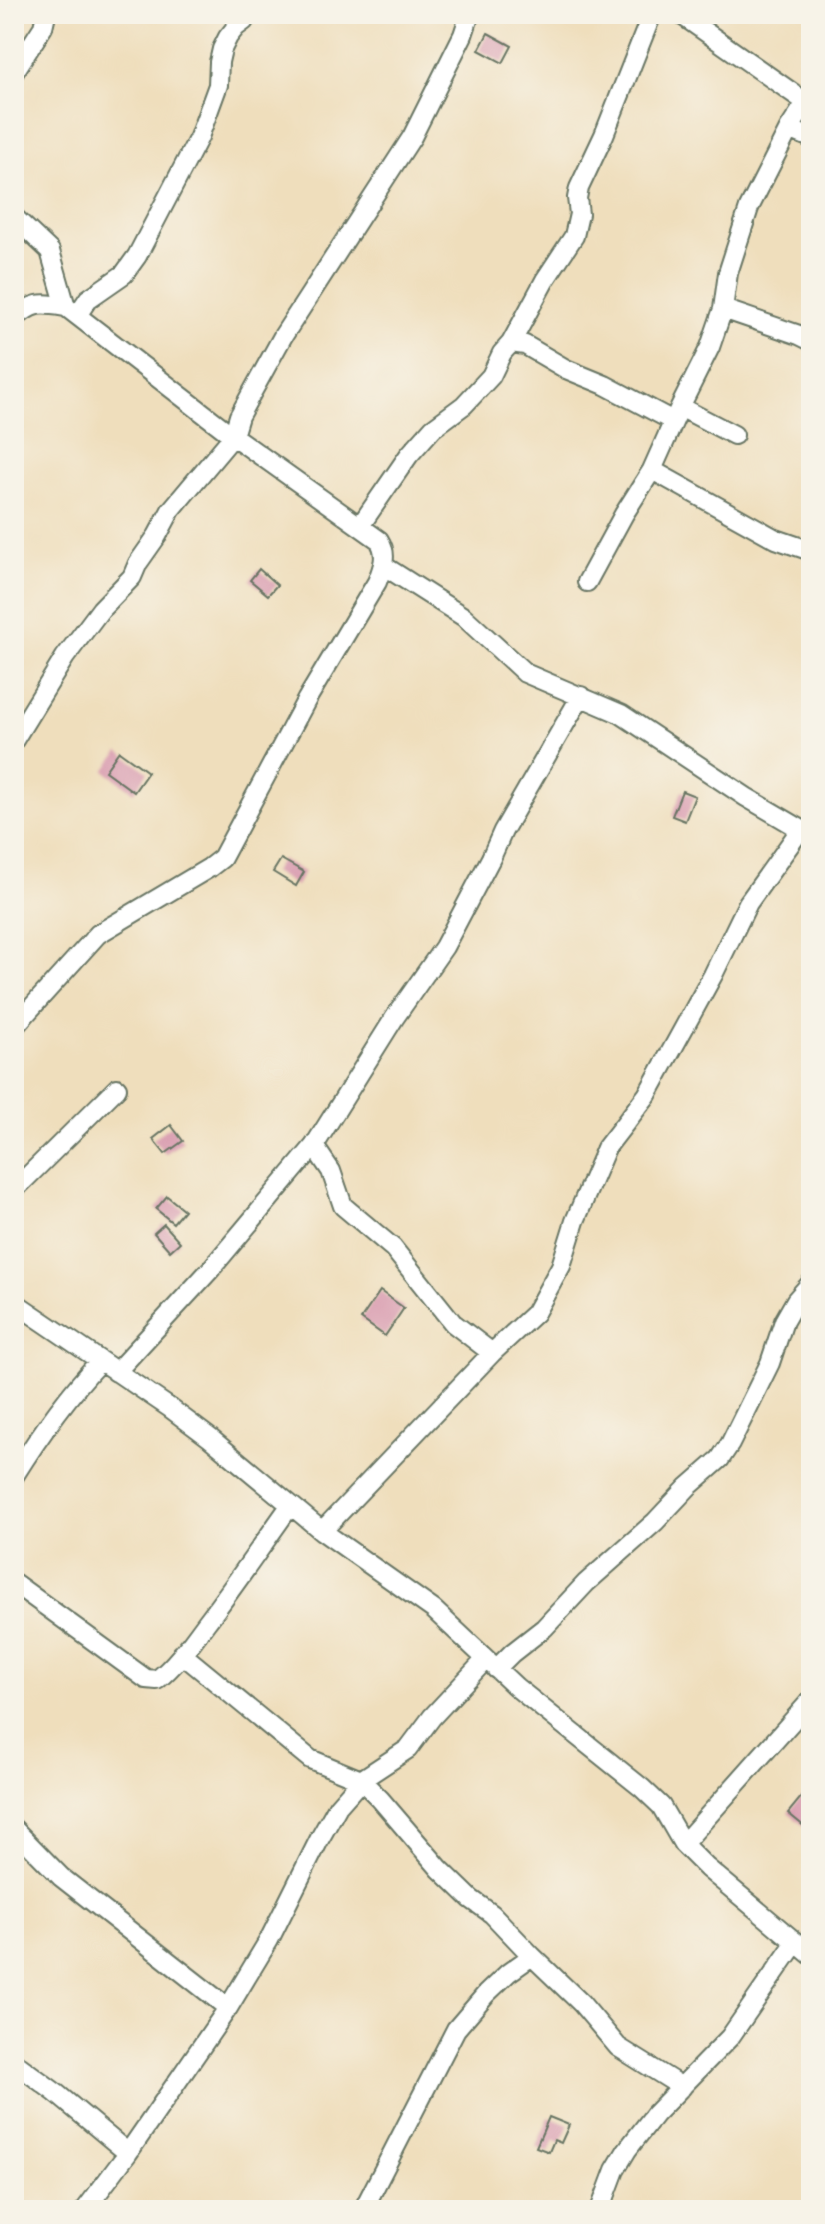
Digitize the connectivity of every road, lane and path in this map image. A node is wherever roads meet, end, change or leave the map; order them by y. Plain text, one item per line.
1 (46, 14) edge
2 (247, 14) edge
3 (470, 14) edge
4 (652, 14) edge
5 (680, 14) edge
6 (14, 72) edge
7 (809, 99) edge
8 (789, 129) junction
9 (811, 138) edge
10 (14, 217) edge
11 (723, 309) junction
12 (72, 310) junction
13 (14, 319) edge
14 (811, 341) edge
15 (511, 343) junction
16 (676, 414) junction
17 (734, 435) dead end
18 (233, 436) junction
19 (652, 470) junction
20 (360, 526) junction
21 (811, 551) edge
22 (384, 566) junction
23 (587, 582) dead end
24 (581, 696) junction
25 (14, 740) edge
26 (806, 832) edge
27 (14, 1027) edge
28 (117, 1088) dead end
29 (314, 1146) junction
30 (14, 1190) edge
31 (811, 1283) edge
32 (14, 1302) edge
33 (492, 1353) junction
34 (100, 1361) junction
35 (116, 1372) junction
36 (14, 1476) edge
37 (290, 1506) junction
38 (322, 1531) junction
39 (14, 1583) edge
40 (182, 1654) junction
41 (491, 1664) junction
42 (811, 1700) edge
43 (361, 1780) junction
44 (14, 1829) edge
45 (683, 1844) junction
46 (796, 1942) junction
47 (811, 1955) edge
48 (532, 1956) junction
49 (228, 2008) junction
50 (14, 2062) edge
51 (682, 2087) junction
52 (128, 2153) junction
53 (85, 2210) edge
54 (363, 2210) edge
55 (600, 2210) edge

1 - 6 street
2 - 12 street
3 - 18 street
4 - 15 street
5 - 7 street
7 - 8 street
8 - 9 street
8 - 11 street
10 - 12 street
11 - 14 street
11 - 16 street
12 - 13 street
12 - 18 street
15 - 16 street
15 - 20 street
16 - 17 street
16 - 19 street
18 - 20 street
18 - 25 street
19 - 21 street
19 - 23 street
20 - 22 street
22 - 24 street
22 - 27 street
24 - 26 street
24 - 29 street
26 - 33 street
28 - 30 street
29 - 33 street
29 - 35 street
31 - 41 street
32 - 34 street
33 - 38 street
34 - 35 street
34 - 36 street
35 - 37 street
37 - 38 street
37 - 40 street
38 - 41 street
39 - 40 street
40 - 43 street
41 - 43 street
41 - 45 street
42 - 45 street
43 - 48 street
43 - 49 street
44 - 49 street
45 - 46 street
46 - 47 street
46 - 51 street
48 - 51 street
48 - 54 street
49 - 52 street
50 - 52 street
51 - 55 street
52 - 53 street

